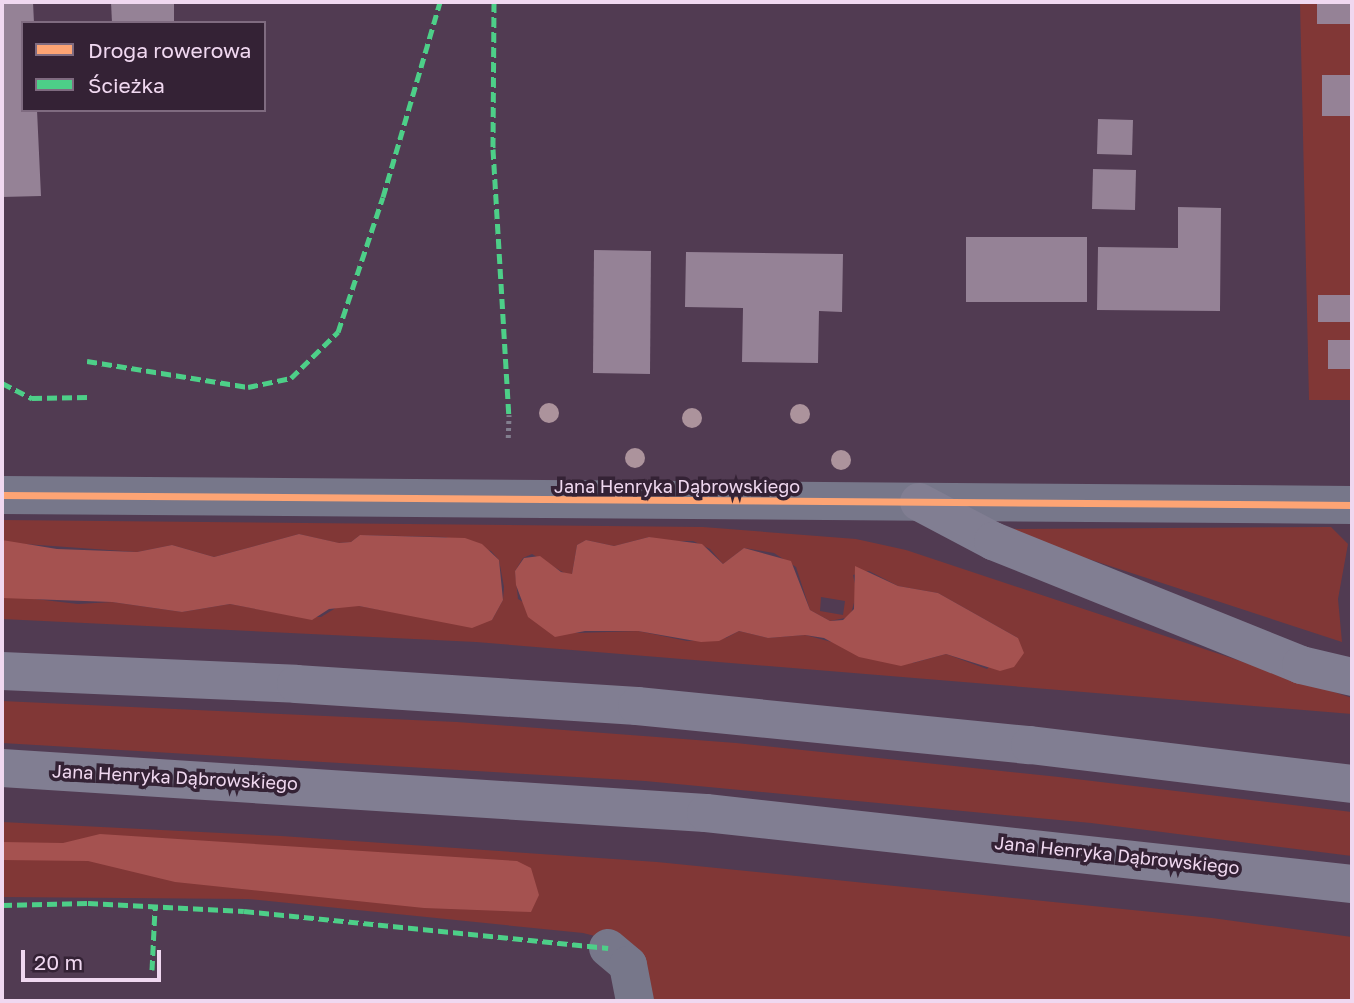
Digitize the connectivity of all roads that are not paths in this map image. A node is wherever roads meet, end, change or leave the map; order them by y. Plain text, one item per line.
1 (2, 495) edge
2 (919, 502) junction
3 (1352, 505) edge
4 (2, 671) edge
5 (1352, 677) edge
6 (2, 768) edge
7 (1352, 784) edge
8 (1352, 884) edge
9 (608, 948) dead end
10 (635, 1001) edge

1 - 2 street, Jana Henryka Dąbrowskiego
2 - 3 street, Jana Henryka Dąbrowskiego
2 - 5 main road
4 - 7 main road
6 - 8 main road, Jana Henryka Dąbrowskiego
9 - 10 street

